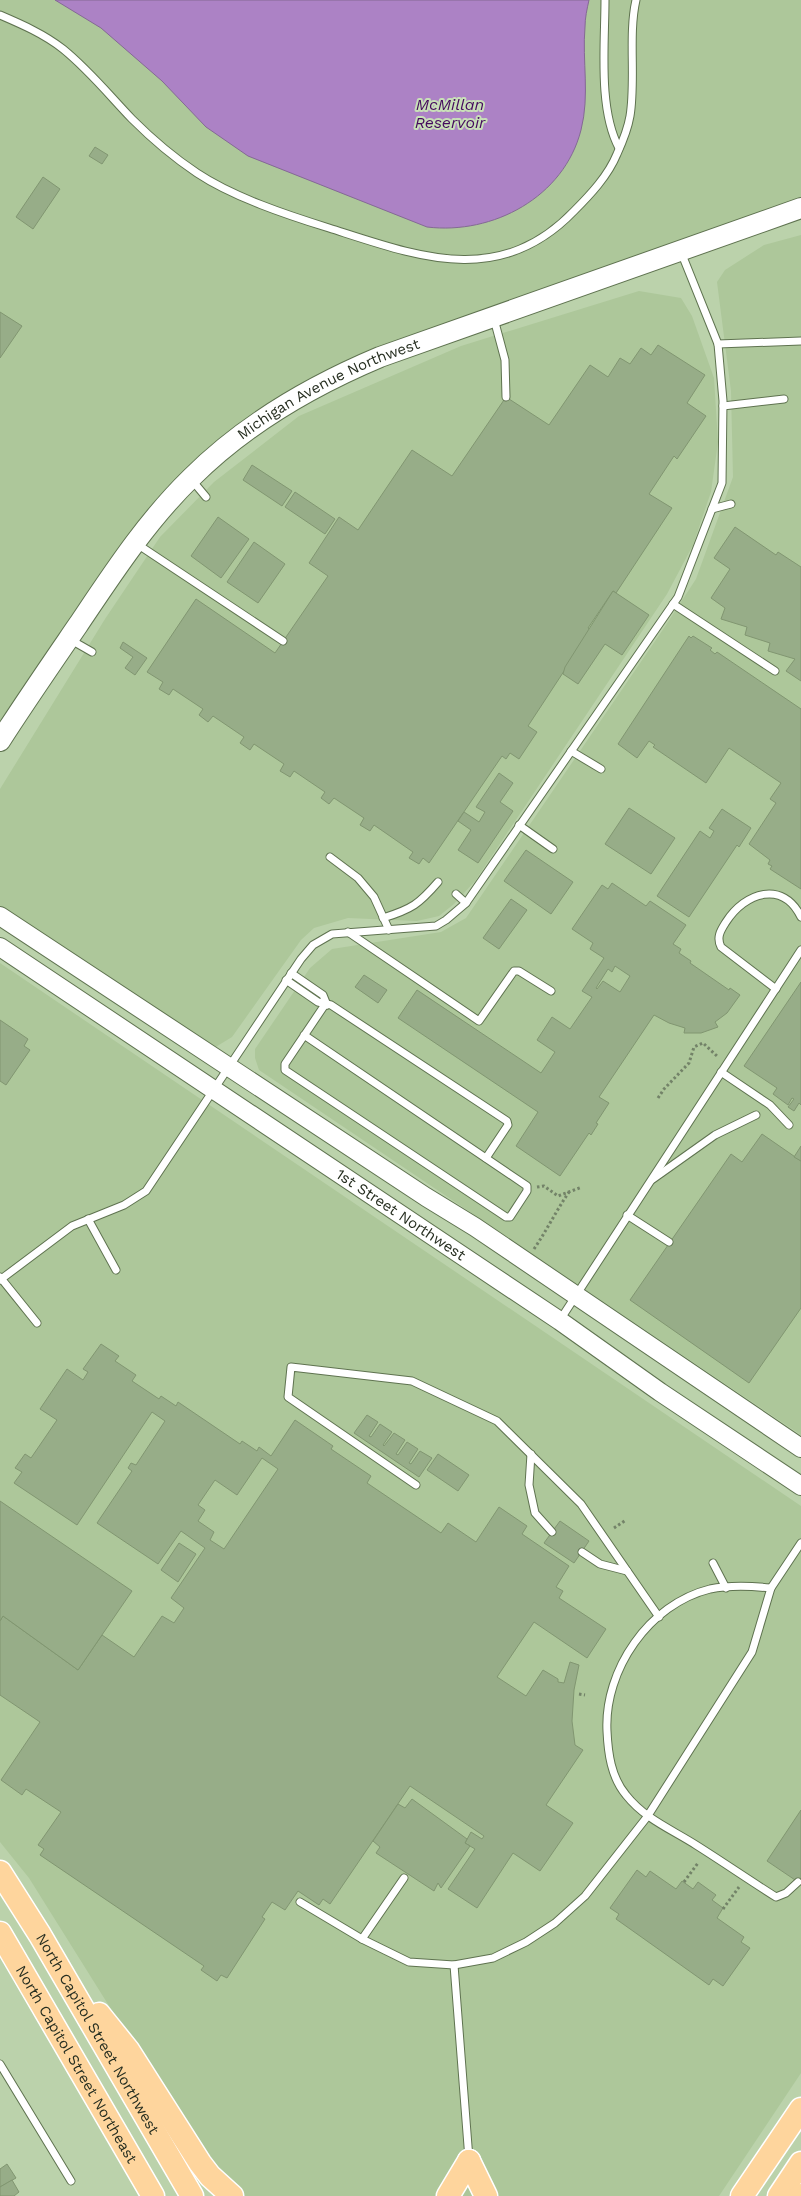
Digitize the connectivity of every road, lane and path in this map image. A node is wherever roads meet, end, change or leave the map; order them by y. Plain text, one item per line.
1 (605, 0) edge
2 (636, 0) edge
3 (0, 15) edge
4 (619, 148) junction
5 (797, 211) edge
6 (680, 252) junction
7 (494, 317) junction
8 (801, 341) edge
9 (718, 344) junction
10 (506, 397) dead end
11 (784, 399) dead end
12 (724, 406) junction
13 (191, 478) junction
14 (206, 497) dead end
15 (731, 504) dead end
16 (712, 509) junction
17 (135, 542) junction
18 (673, 604) junction
19 (69, 638) junction
20 (283, 641) dead end
21 (92, 652) dead end
22 (775, 671) dead end
23 (0, 741) edge
24 (571, 751) junction
25 (601, 769) dead end
26 (519, 826) junction
27 (553, 849) dead end
28 (330, 857) dead end
29 (438, 882) dead end
30 (456, 894) dead end
31 (466, 903) junction
32 (0, 916) edge
33 (801, 917) edge
34 (383, 918) junction
35 (389, 930) junction
36 (348, 932) junction
37 (0, 948) edge
38 (801, 950) edge
39 (291, 973) junction
40 (286, 980) junction
41 (776, 989) junction
42 (551, 991) dead end
43 (327, 1005) junction
44 (304, 1035) junction
45 (718, 1058) dead end
46 (228, 1067) junction
47 (720, 1072) junction
48 (213, 1090) junction
49 (658, 1098) dead end
50 (756, 1114) dead end
51 (789, 1124) dead end
52 (486, 1158) junction
53 (649, 1182) junction
54 (582, 1187) dead end
55 (528, 1188) junction
56 (569, 1192) junction
57 (628, 1215) junction
58 (88, 1219) junction
59 (669, 1242) dead end
60 (532, 1252) dead end
61 (116, 1270) dead end
62 (0, 1278) edge
63 (575, 1295) junction
64 (560, 1320) junction
65 (37, 1323) dead end
66 (801, 1448) edge
67 (531, 1454) junction
68 (416, 1485) dead end
69 (801, 1486) edge
70 (626, 1520) dead end
71 (614, 1528) dead end
72 (552, 1532) dead end
73 (801, 1543) edge
74 (582, 1552) dead end
75 (713, 1562) dead end
76 (627, 1571) junction
77 (726, 1588) junction
78 (771, 1588) junction
79 (659, 1616) junction
80 (579, 1694) dead end
81 (585, 1695) dead end
82 (647, 1817) junction
83 (698, 1863) dead end
84 (0, 1872) edge
85 (404, 1878) dead end
86 (684, 1882) dead end
87 (798, 1882) dead end
88 (739, 1887) dead end
89 (300, 1902) dead end
90 (723, 1909) dead end
91 (0, 1933) edge
92 (362, 1939) junction
93 (58, 1965) junction
94 (454, 1965) junction
95 (0, 2064) edge
96 (801, 2109) edge
97 (775, 2148) junction
98 (469, 2161) junction
99 (801, 2163) edge
100 (71, 2181) dead end
101 (153, 2196) edge
102 (192, 2196) edge
103 (232, 2196) edge
104 (448, 2196) edge
105 (486, 2196) edge
106 (726, 2196) edge
107 (742, 2196) edge
108 (779, 2196) edge

1 - 4 lane
2 - 4 lane
3 - 4 lane
5 - 6 main road, Michigan Avenue Northwest
6 - 7 main road, Michigan Avenue Northwest
6 - 9 lane
7 - 10 lane
7 - 13 main road, Michigan Avenue Northwest
8 - 9 lane
9 - 12 lane
11 - 12 lane
12 - 16 lane
13 - 14 lane
13 - 17 main road, Michigan Avenue Northwest
15 - 16 lane
16 - 18 lane
17 - 19 main road, Michigan Avenue Northwest
17 - 20 lane
18 - 22 lane
18 - 24 lane
19 - 21 lane
19 - 23 main road, Michigan Avenue Northwest
24 - 25 lane
24 - 26 lane
26 - 27 lane
26 - 31 lane
28 - 34 lane
29 - 34 lane
30 - 31 lane
31 - 35 lane
32 - 46 street, 1st Street Northwest
33 - 41 lane
34 - 35 lane
35 - 36 lane
36 - 39 lane
36 - 42 lane
37 - 48 street, 1st Street Northwest
38 - 41 lane
39 - 40 lane
39 - 43 lane
40 - 43 lane
40 - 46 lane
41 - 47 lane
43 - 44 lane
43 - 52 lane
44 - 52 lane
44 - 55 lane
45 - 49 path
46 - 48 lane
46 - 63 street, 1st Street Northwest
47 - 51 lane
47 - 53 lane
48 - 58 lane
48 - 64 street, 1st Street Northwest
50 - 53 lane
52 - 55 lane
53 - 57 lane
54 - 56 path
55 - 56 path
56 - 60 path
57 - 59 lane
57 - 63 lane
58 - 61 lane
58 - 62 lane
62 - 65 lane
63 - 64 lane
63 - 66 street, 1st Street Northwest
64 - 69 street, 1st Street Northwest
67 - 68 lane
67 - 72 lane
67 - 76 lane
70 - 71 path
73 - 78 lane
74 - 76 lane
75 - 77 lane
76 - 79 lane
77 - 78 lane
77 - 79 lane
78 - 82 lane
79 - 82 lane
80 - 81 path
82 - 87 lane
82 - 94 lane
83 - 86 path
84 - 93 main road, North Capitol Street Northwest
85 - 92 lane
88 - 90 path
89 - 92 lane
91 - 101 main road, North Capitol Street Northeast
92 - 94 lane
93 - 102 main road, North Capitol Street Northwest
93 - 103 main road
94 - 98 lane
95 - 100 lane
96 - 97 main road
97 - 106 main road
97 - 107 main road
98 - 104 main road
98 - 105 main road
99 - 108 main road

